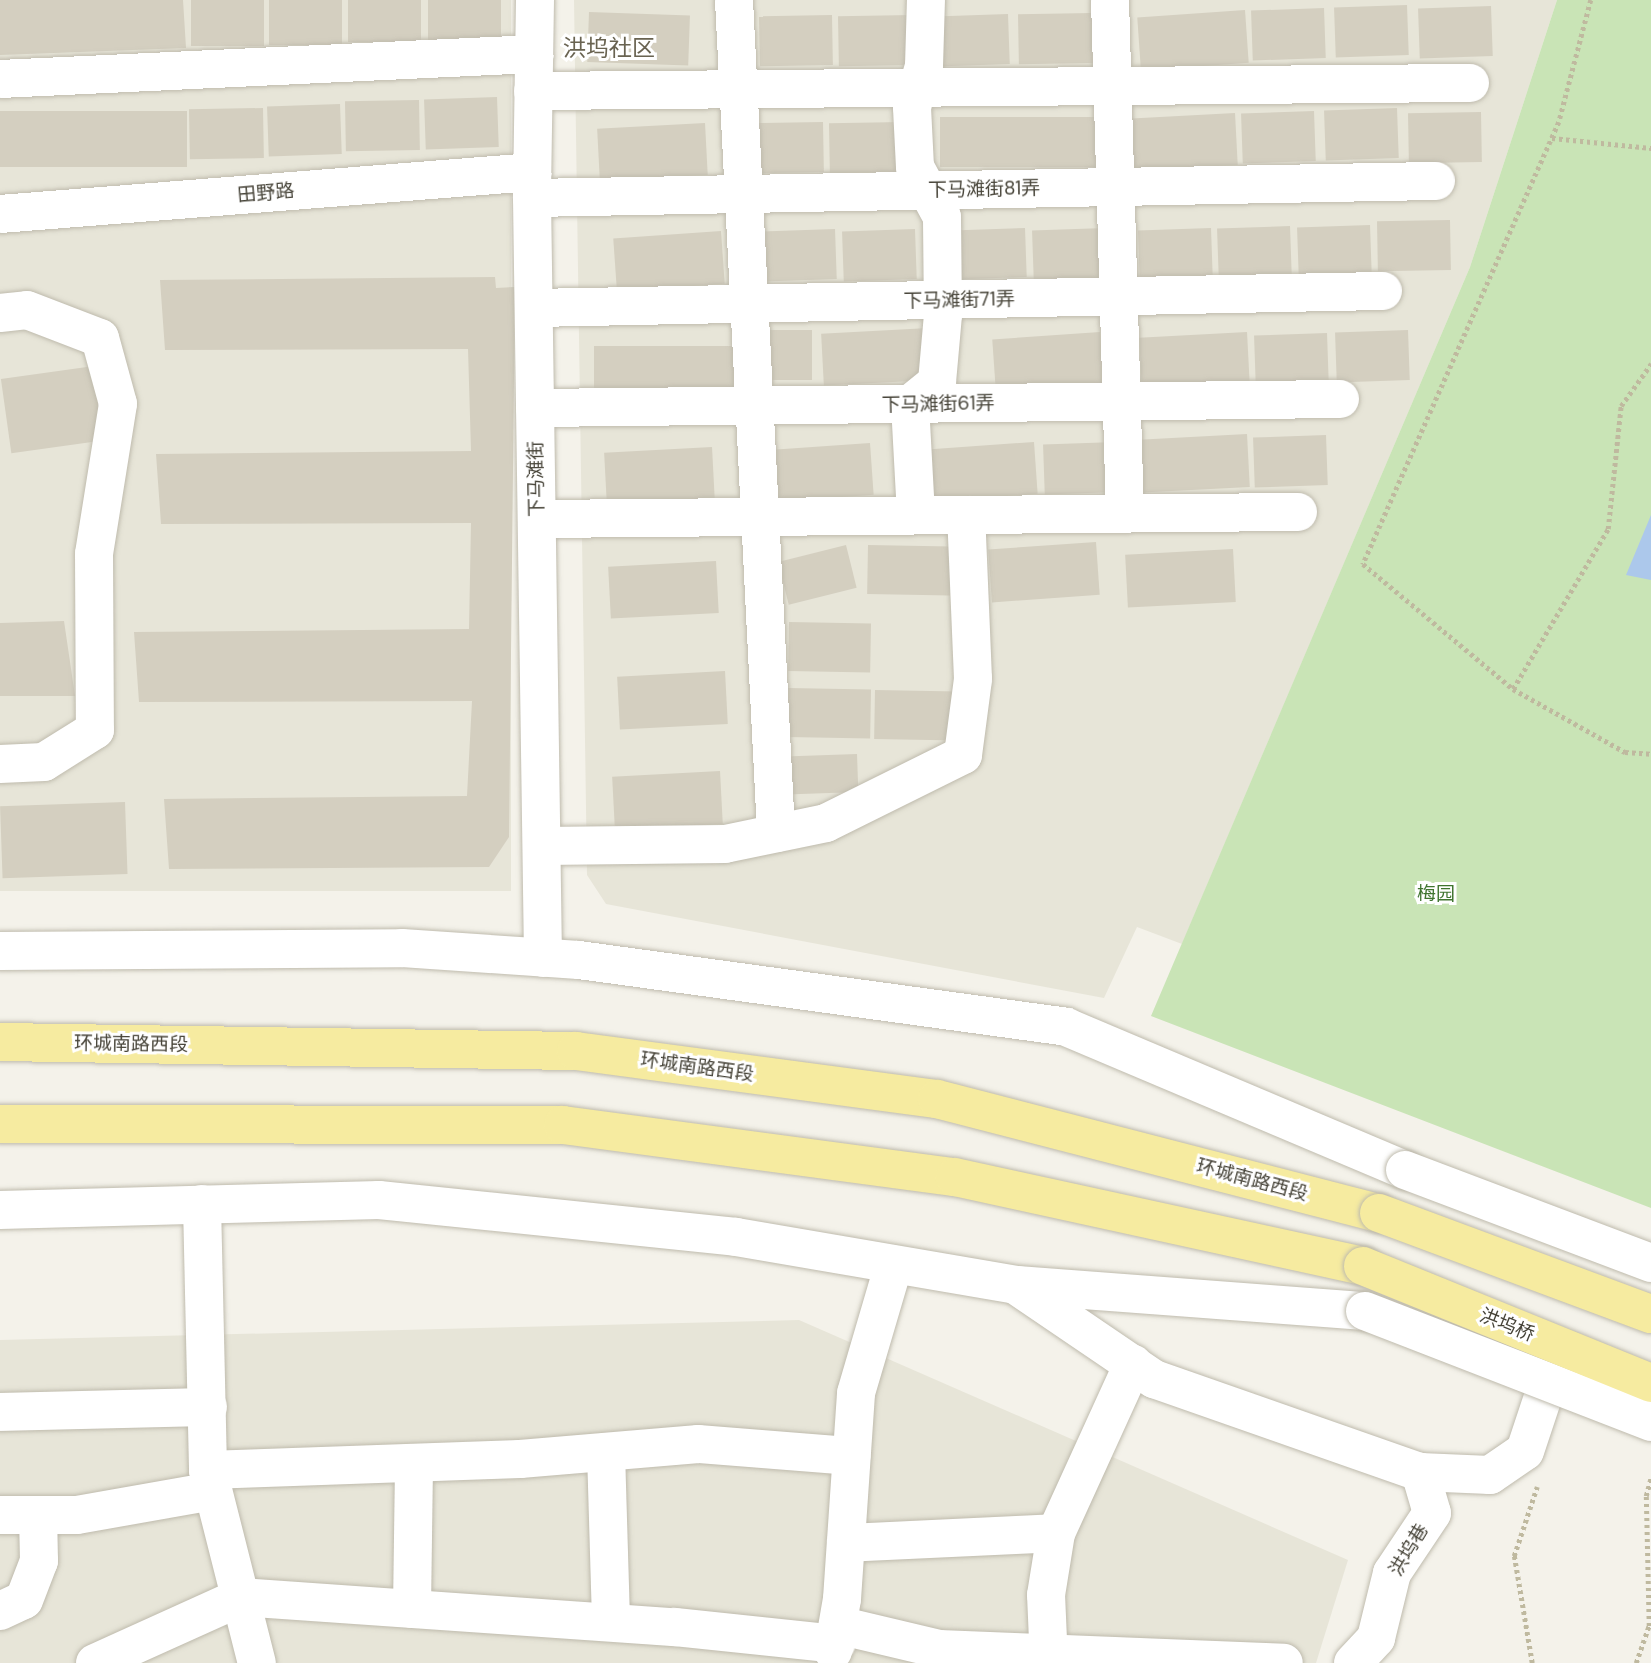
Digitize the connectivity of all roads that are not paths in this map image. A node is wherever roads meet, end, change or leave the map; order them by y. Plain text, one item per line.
1 (535, 0) edge
2 (734, 0) edge
3 (926, 0) edge
4 (1110, 0) edge
5 (534, 54) junction
6 (0, 79) edge
7 (1470, 83) dead end
8 (1112, 86) junction
9 (918, 88) junction
10 (739, 89) junction
11 (533, 91) junction
12 (1436, 181) dead end
13 (532, 185) junction
14 (1115, 187) junction
15 (924, 191) junction
16 (744, 194) junction
17 (0, 214) edge
18 (1383, 291) dead end
19 (1119, 296) junction
20 (943, 300) junction
21 (749, 304) junction
22 (534, 308) junction
23 (0, 313) edge
24 (1340, 399) dead end
25 (1122, 402) junction
26 (910, 404) junction
27 (755, 406) junction
28 (535, 408) junction
29 (1298, 512) dead end
30 (1125, 513) junction
31 (916, 515) junction
32 (965, 515) junction
33 (760, 516) junction
34 (537, 519) junction
35 (0, 764) edge
36 (776, 833) junction
37 (542, 846) junction
38 (0, 951) edge
39 (543, 958) junction
40 (0, 1042) edge
41 (0, 1124) edge
42 (202, 1204) junction
43 (0, 1210) edge
44 (1651, 1263) edge
45 (894, 1264) junction
46 (1017, 1285) junction
47 (1651, 1314) edge
48 (1560, 1347) junction
49 (1133, 1364) junction
50 (1549, 1383) junction
51 (1651, 1383) edge
52 (208, 1407) junction
53 (0, 1412) edge
54 (1651, 1422) edge
55 (606, 1452) junction
56 (852, 1455) junction
57 (414, 1463) junction
58 (1420, 1472) junction
59 (211, 1481) junction
60 (0, 1515) edge
61 (38, 1515) junction
62 (1056, 1533) junction
63 (845, 1544) junction
64 (241, 1597) junction
65 (412, 1609) junction
66 (0, 1611) edge
67 (611, 1622) junction
68 (834, 1644) edge
69 (1049, 1658) edge
70 (95, 1663) edge
71 (257, 1663) edge
72 (1284, 1663) edge
73 (1353, 1663) edge

1 - 5 street, 下马滩街
2 - 10 street
3 - 9 street
4 - 8 street
5 - 6 street
5 - 11 street, 下马滩街
7 - 8 street
8 - 9 street
8 - 14 street
9 - 10 street
9 - 15 street
10 - 11 street
10 - 16 street
11 - 13 street, 下马滩街
12 - 14 street, 下马滩街81弄
13 - 16 street, 下马滩街81弄
13 - 17 street, 田野路
13 - 22 street, 下马滩街
14 - 15 street, 下马滩街81弄
14 - 19 street
15 - 16 street, 下马滩街81弄
15 - 20 street
16 - 21 street
18 - 19 street, 下马滩街71弄
19 - 20 street, 下马滩街71弄
19 - 25 street
20 - 21 street, 下马滩街71弄
20 - 26 street
21 - 22 street, 下马滩街71弄
21 - 27 street
22 - 28 street, 下马滩街
23 - 35 street
24 - 25 street, 下马滩街61弄
25 - 26 street, 下马滩街61弄
25 - 30 street
26 - 27 street, 下马滩街61弄
26 - 31 street
27 - 28 street, 下马滩街61弄
27 - 33 street
28 - 34 street, 下马滩街
29 - 30 street
30 - 32 street
31 - 32 street
31 - 33 street
32 - 36 street
33 - 34 street
33 - 36 street
34 - 37 street, 下马滩街
36 - 37 street
37 - 39 street, 下马滩街
38 - 39 street
39 - 44 street, bridge
40 - 47 main road, 环城南路西段, bridge
41 - 48 main road, 洪坞桥, bridge
42 - 43 street
42 - 45 street
42 - 52 street
45 - 46 street
45 - 56 street
46 - 49 street
46 - 50 street, bridge
48 - 50 street
48 - 51 main road, 洪坞桥, bridge
49 - 58 street
49 - 62 street
50 - 54 street, bridge
50 - 58 street
52 - 53 street
52 - 59 street
55 - 56 street
55 - 57 street
55 - 67 street
56 - 63 street
57 - 59 street
57 - 65 street
58 - 73 street, 洪坞巷
59 - 61 street
59 - 64 street
60 - 61 street
61 - 66 street
62 - 63 street
62 - 69 street
63 - 68 street
64 - 65 street
64 - 70 street
64 - 71 street
65 - 67 street
67 - 68 street
68 - 69 street
69 - 72 street

